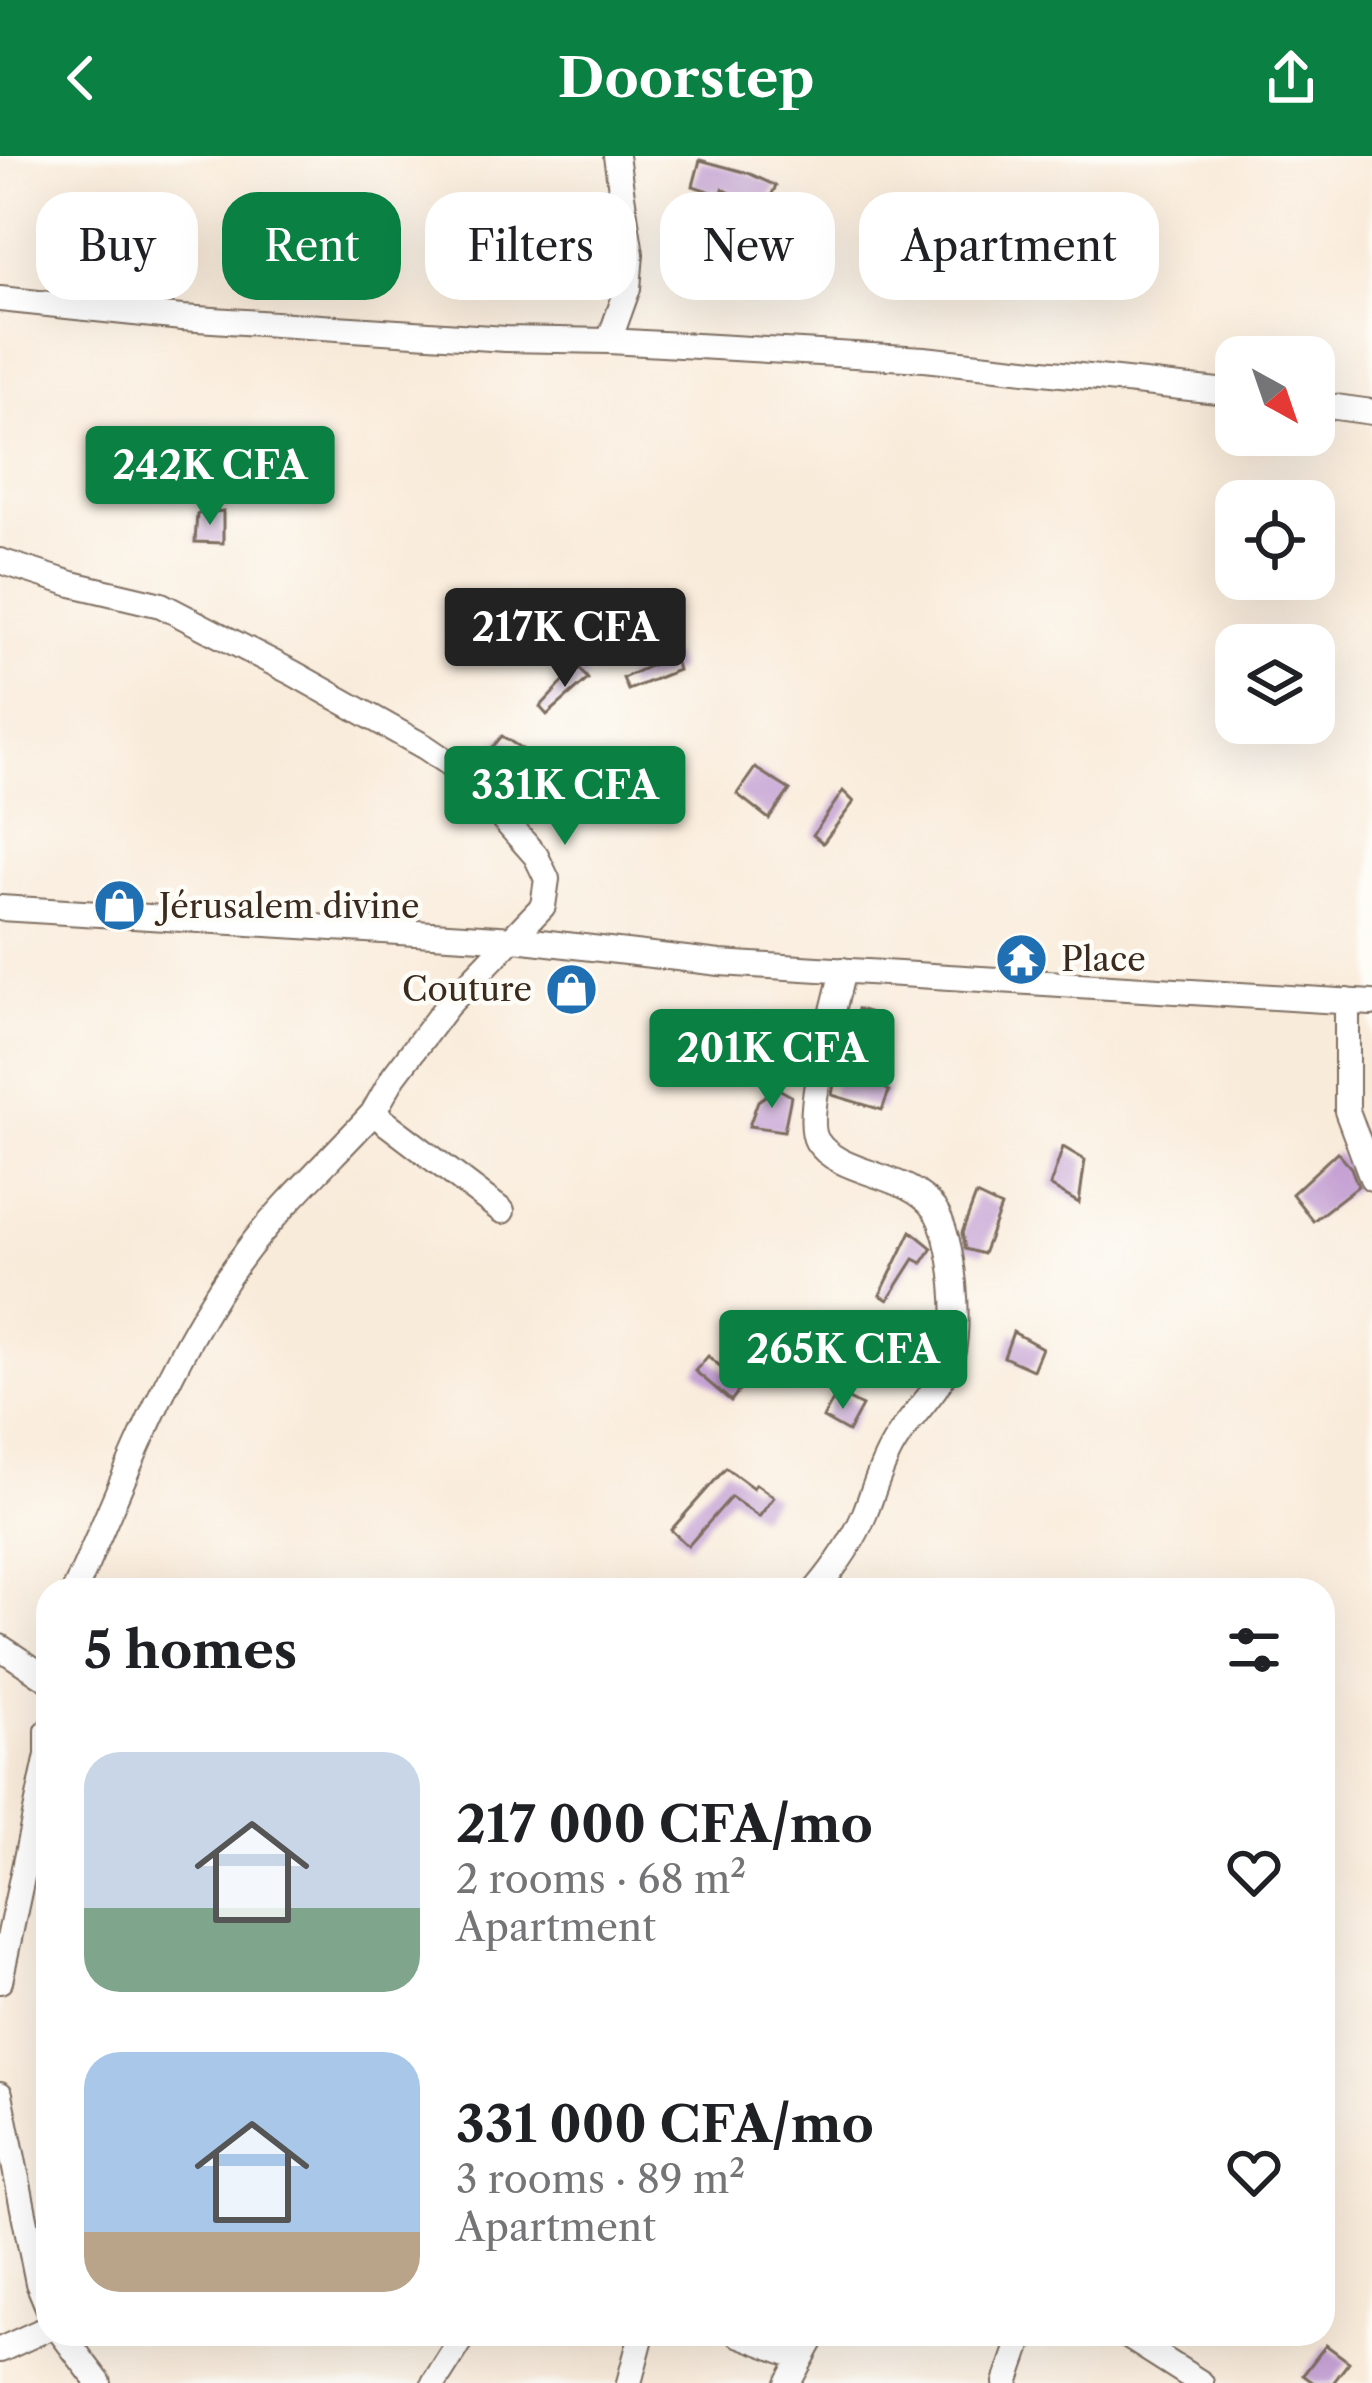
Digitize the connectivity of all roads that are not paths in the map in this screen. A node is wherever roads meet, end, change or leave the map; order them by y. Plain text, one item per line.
1 (616, 156) edge
2 (0, 299) edge
3 (609, 340) junction
4 (1215, 392) edge
5 (1335, 407) edge
6 (1372, 412) edge
7 (0, 562) edge
8 (0, 908) edge
9 (515, 939) junction
10 (843, 970) junction
11 (1359, 1002) edge
12 (373, 1114) junction
13 (1372, 1178) edge
14 (502, 1211) dead end
15 (80, 1578) edge
16 (826, 1578) edge
17 (0, 1647) edge
18 (36, 1671) edge
19 (36, 1812) edge
20 (0, 1981) edge
21 (0, 2094) edge
22 (36, 2273) edge
23 (36, 2334) edge
24 (71, 2346) edge
25 (457, 2346) edge
26 (639, 2346) edge
27 (770, 2346) edge
28 (808, 2346) edge
29 (1019, 2346) edge
30 (1143, 2346) edge
31 (0, 2350) edge
32 (801, 2358) junction
33 (99, 2383) edge
34 (434, 2383) edge
35 (629, 2383) edge
36 (788, 2383) edge
37 (1006, 2383) edge
38 (1201, 2383) edge

1 - 3 street
2 - 3 street
3 - 4 street
5 - 6 street
7 - 9 street
8 - 9 street
9 - 10 street
9 - 12 street
10 - 11 street
10 - 16 street
11 - 13 street
12 - 14 street
12 - 15 street
17 - 18 street
19 - 20 street
21 - 22 street
23 - 31 street
24 - 33 street
25 - 34 street
26 - 35 street
27 - 32 street
28 - 32 street
29 - 37 street
30 - 38 street
32 - 36 street

